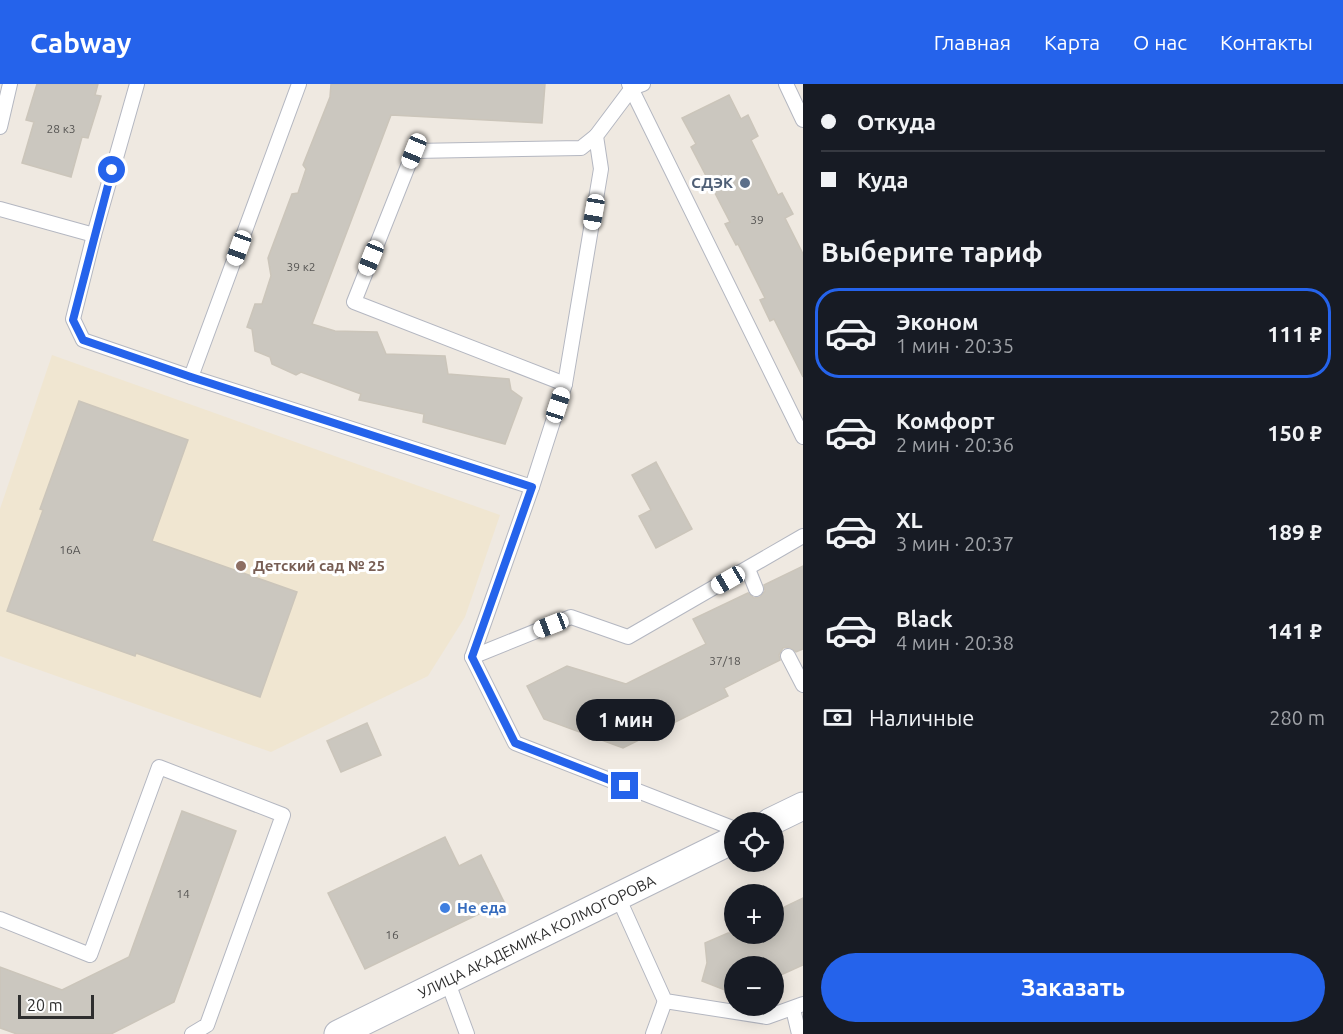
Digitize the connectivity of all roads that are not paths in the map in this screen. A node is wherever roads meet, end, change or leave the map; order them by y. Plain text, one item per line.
1 (10, 84) edge
2 (137, 84) edge
3 (299, 84) edge
4 (786, 84) edge
5 (635, 85) edge
6 (803, 120) edge
7 (0, 127) edge
8 (596, 136) junction
9 (0, 209) edge
10 (94, 235) junction
11 (191, 377) junction
12 (565, 384) junction
13 (802, 433) edge
14 (532, 487) junction
15 (803, 536) edge
16 (748, 569) junction
17 (756, 589) dead end
18 (788, 656) dead end
19 (472, 657) junction
20 (803, 685) edge
21 (803, 806) edge
22 (784, 815) edge
23 (724, 826) edge
24 (724, 844) edge
25 (618, 897) junction
26 (0, 919) edge
27 (447, 980) junction
28 (665, 1001) junction
29 (798, 1006) edge
30 (192, 1034) edge
31 (338, 1034) edge
32 (467, 1034) edge
33 (652, 1034) edge
34 (799, 1034) edge

1 - 7 lane
2 - 10 lane
3 - 11 lane
4 - 6 lane
5 - 8 lane
5 - 13 lane
8 - 12 lane
8 - 12 lane
9 - 10 lane
10 - 11 lane
11 - 14 lane
12 - 14 lane
14 - 19 lane
15 - 16 lane
16 - 17 lane
16 - 19 lane
18 - 20 lane
19 - 23 lane
21 - 22 street
24 - 25 street, УЛИЦА АКАДЕМИКА КОЛМОГОРОВА
25 - 27 street, УЛИЦА АКАДЕМИКА КОЛМОГОРОВА
25 - 28 lane
26 - 30 lane
27 - 31 street, УЛИЦА АКАДЕМИКА КОЛМОГОРОВА
27 - 32 lane
28 - 29 lane
28 - 33 lane
29 - 34 lane

